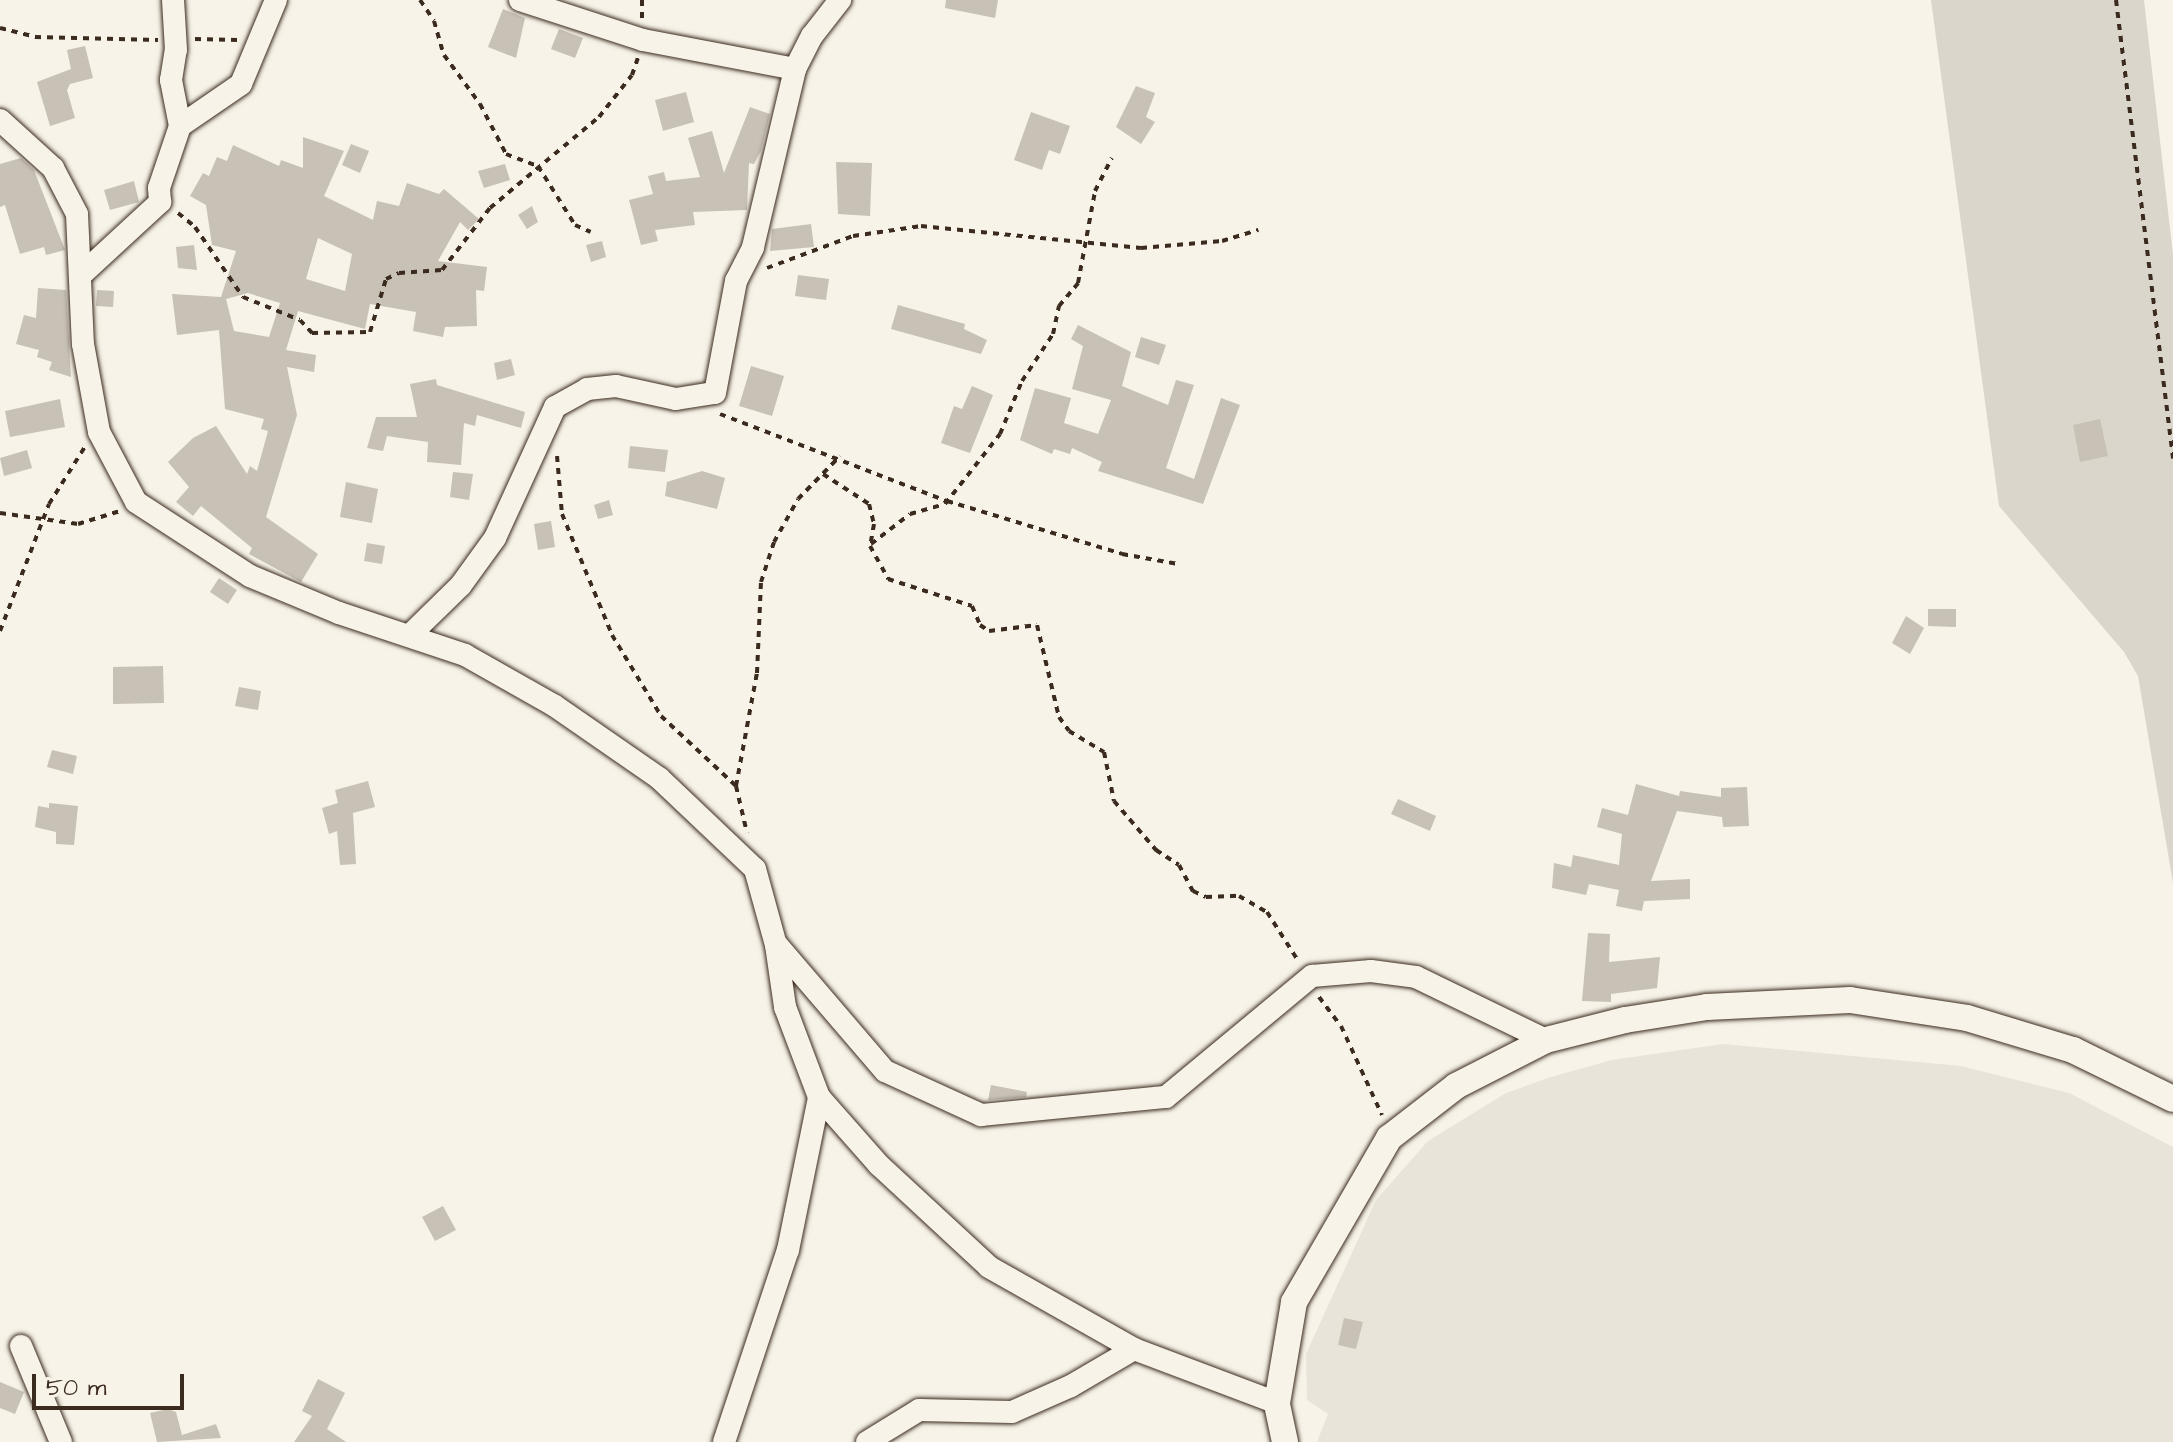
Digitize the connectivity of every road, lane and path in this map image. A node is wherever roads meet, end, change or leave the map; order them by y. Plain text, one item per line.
1 (173, 0) edge
2 (276, 0) edge
3 (420, 0) edge
4 (520, 0) edge
5 (642, 0) edge
6 (840, 0) edge
7 (2116, 0) edge
8 (0, 28) edge
9 (176, 40) junction
10 (643, 40) junction
11 (259, 42) junction
12 (795, 69) junction
13 (0, 120) edge
14 (180, 126) junction
15 (1112, 158) dead end
16 (538, 166) junction
17 (160, 202) junction
18 (1258, 230) dead end
19 (591, 232) dead end
20 (1086, 240) junction
21 (81, 275) junction
22 (736, 281) junction
23 (676, 399) junction
24 (99, 432) junction
25 (538, 447) junction
26 (840, 456) junction
27 (2173, 458) edge
28 (823, 474) junction
29 (947, 501) junction
30 (136, 502) junction
31 (0, 513) edge
32 (41, 522) junction
33 (870, 546) junction
34 (1178, 564) dead end
35 (0, 631) edge
36 (410, 635) junction
37 (736, 786) junction
38 (755, 869) junction
39 (776, 945) junction
40 (1312, 976) junction
41 (1546, 1040) junction
42 (819, 1097) junction
43 (2173, 1099) edge
44 (1389, 1138) junction
45 (21, 1346) dead end
46 (1134, 1349) junction
47 (1277, 1403) junction
48 (61, 1442) edge
49 (724, 1442) edge
50 (867, 1442) edge
51 (1285, 1442) edge

1 - 9 street
2 - 11 street
3 - 16 path
4 - 10 street
5 - 10 path
6 - 12 street
7 - 27 path
8 - 9 path
9 - 11 path
9 - 14 street
10 - 12 street
10 - 16 path
11 - 14 street
12 - 22 street
13 - 21 street
14 - 17 street
15 - 20 path
16 - 17 path
16 - 19 path
17 - 21 street
18 - 20 path
20 - 22 path
20 - 29 path
21 - 24 street
22 - 23 street
23 - 25 street
23 - 26 path
24 - 30 street
24 - 32 path
25 - 36 street
25 - 37 path
26 - 28 path
26 - 29 path
28 - 33 path
28 - 37 path
29 - 33 path
29 - 34 path
30 - 32 path
30 - 36 street
31 - 32 path
32 - 35 path
33 - 40 path
36 - 38 street
37 - 38 path
38 - 39 street
39 - 40 street
39 - 42 street
40 - 41 street
40 - 44 path
41 - 43 street
41 - 44 street
42 - 46 street
42 - 49 street
44 - 47 street
45 - 48 street
46 - 47 street
46 - 50 street
47 - 51 street

